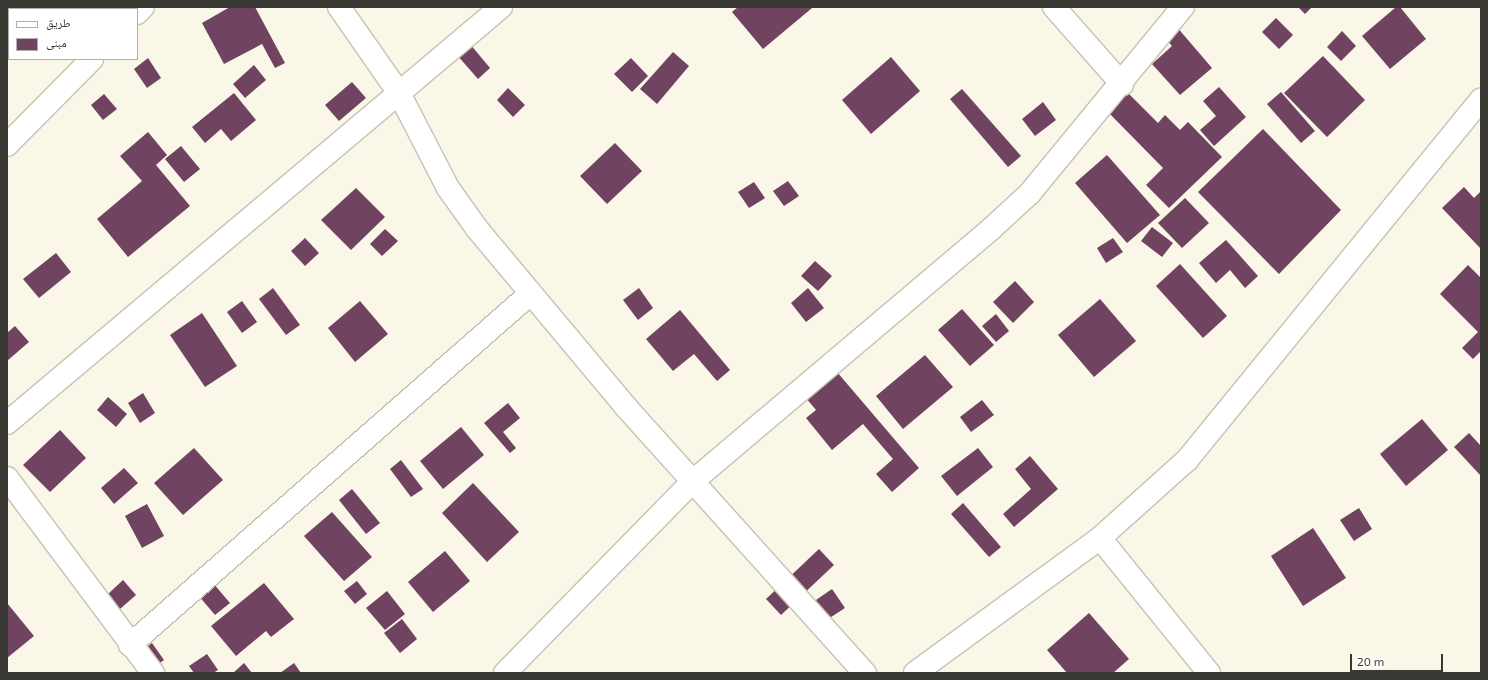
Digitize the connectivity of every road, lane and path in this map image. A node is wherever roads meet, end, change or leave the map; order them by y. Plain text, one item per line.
1 (339, 7) edge
2 (501, 7) edge
3 (1054, 7) edge
4 (1182, 7) edge
5 (91, 60) edge
6 (1122, 84) junction
7 (399, 93) junction
8 (1481, 100) edge
9 (7, 145) edge
10 (530, 294) junction
11 (7, 423) edge
12 (7, 478) edge
13 (693, 480) junction
14 (1100, 538) junction
15 (130, 645) junction
16 (153, 673) edge
17 (505, 673) edge
18 (865, 673) edge
19 (915, 673) edge
20 (1209, 673) edge

1 - 7 street
2 - 7 street
3 - 6 street
4 - 6 street
5 - 9 street
6 - 13 street
7 - 10 street
7 - 11 street
8 - 14 street
10 - 13 street
10 - 15 street
12 - 15 street
13 - 17 street
13 - 18 street
14 - 19 street
14 - 20 street
15 - 16 street

